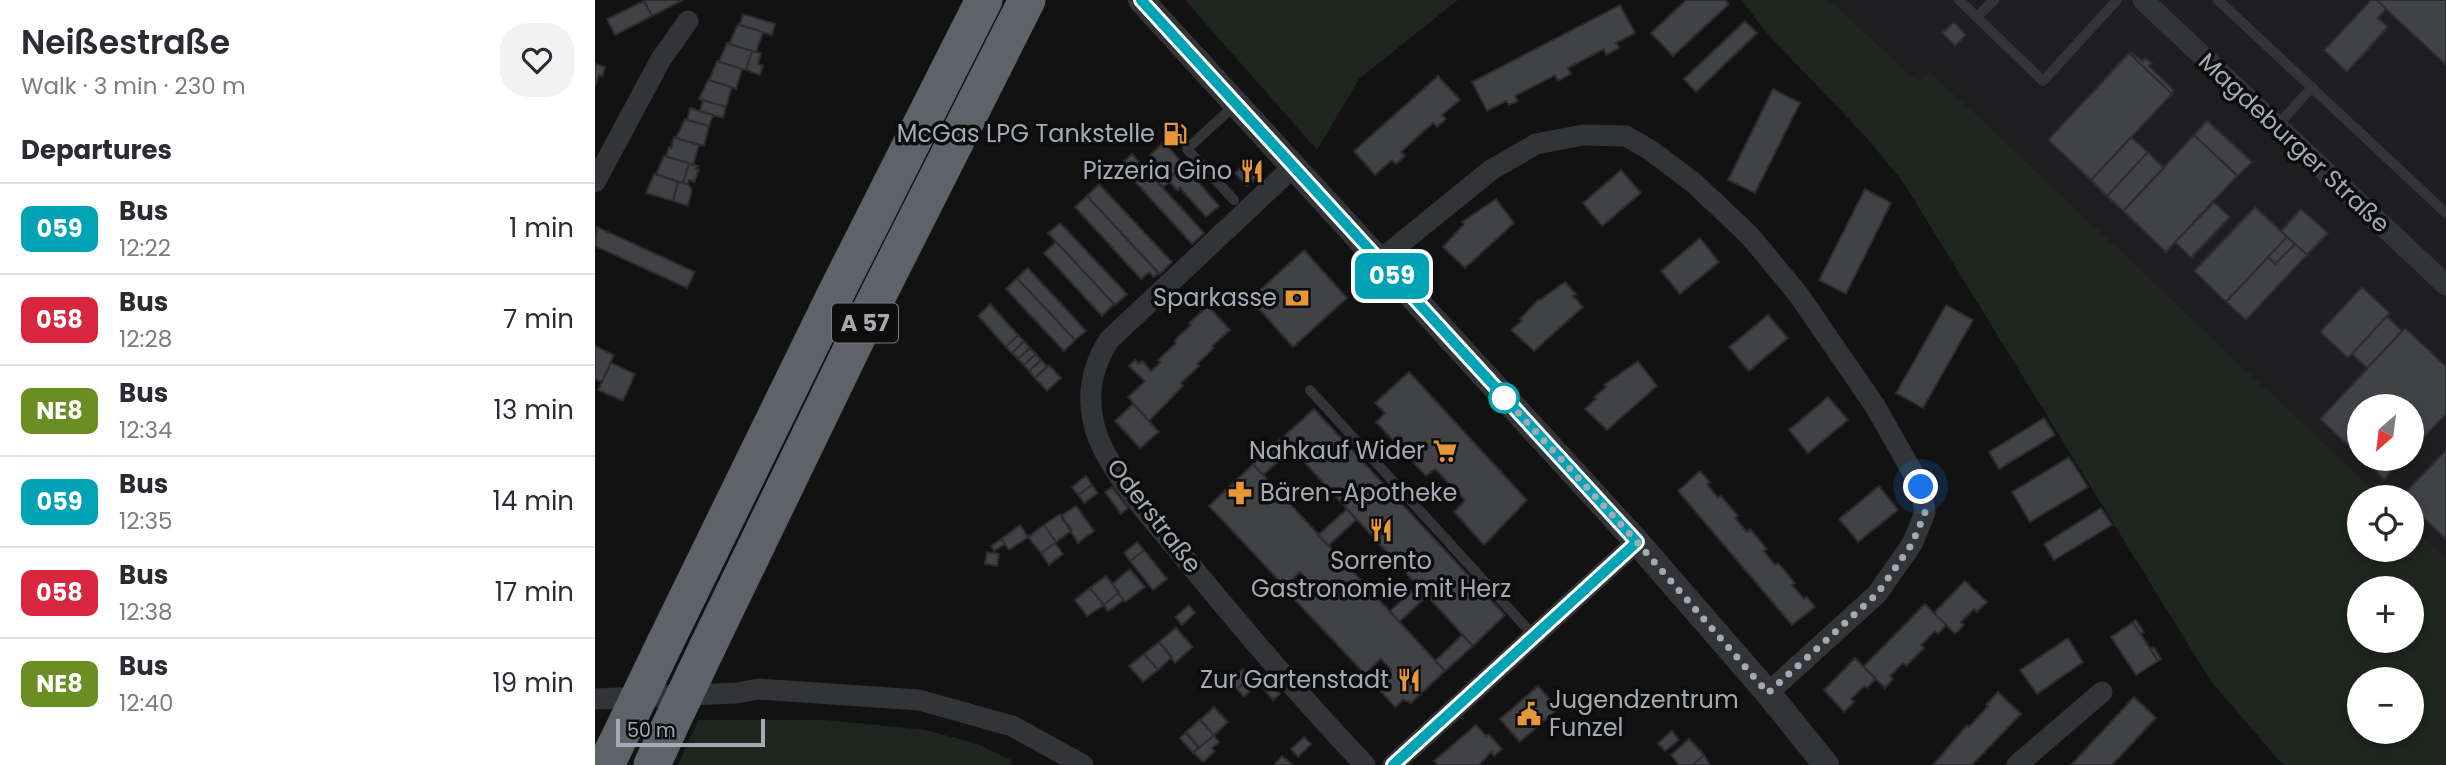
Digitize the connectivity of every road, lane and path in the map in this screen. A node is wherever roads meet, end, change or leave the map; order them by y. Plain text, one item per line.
1 (984, 0) edge
2 (1027, 0) edge
3 (1141, 0) edge
4 (1959, 0) edge
5 (1994, 0) edge
6 (2117, 0) edge
7 (2143, 0) edge
8 (2218, 0) edge
9 (1977, 17) junction
10 (688, 21) dead end
11 (2312, 87) junction
12 (1236, 104) junction
13 (2277, 126) junction
14 (1293, 167) junction
15 (595, 182) edge
16 (1234, 200) dead end
17 (2446, 213) edge
18 (1379, 261) junction
19 (2446, 285) edge
20 (1310, 390) dead end
21 (1637, 542) junction
22 (1534, 636) junction
23 (2102, 692) dead end
24 (1768, 693) junction
25 (595, 699) edge
26 (606, 765) edge
27 (652, 765) edge
28 (1083, 765) edge
29 (1365, 765) edge
30 (1393, 765) edge
31 (1826, 765) edge
32 (2017, 765) edge

1 - 26 highway, A 57, bridge
2 - 27 highway, A 57, bridge
3 - 12 street
4 - 9 lane
5 - 9 lane
6 - 9 lane
7 - 13 street, Magdeburger Straße
8 - 11 lane
10 - 15 street
11 - 13 lane
11 - 17 lane
12 - 14 street
12 - 16 lane
13 - 19 street, Magdeburger Straße
14 - 18 street
14 - 29 street, Oderstraße
18 - 21 street
18 - 24 street
20 - 22 lane
21 - 22 street
21 - 24 street
22 - 30 street
23 - 32 street
24 - 31 street
25 - 28 street

